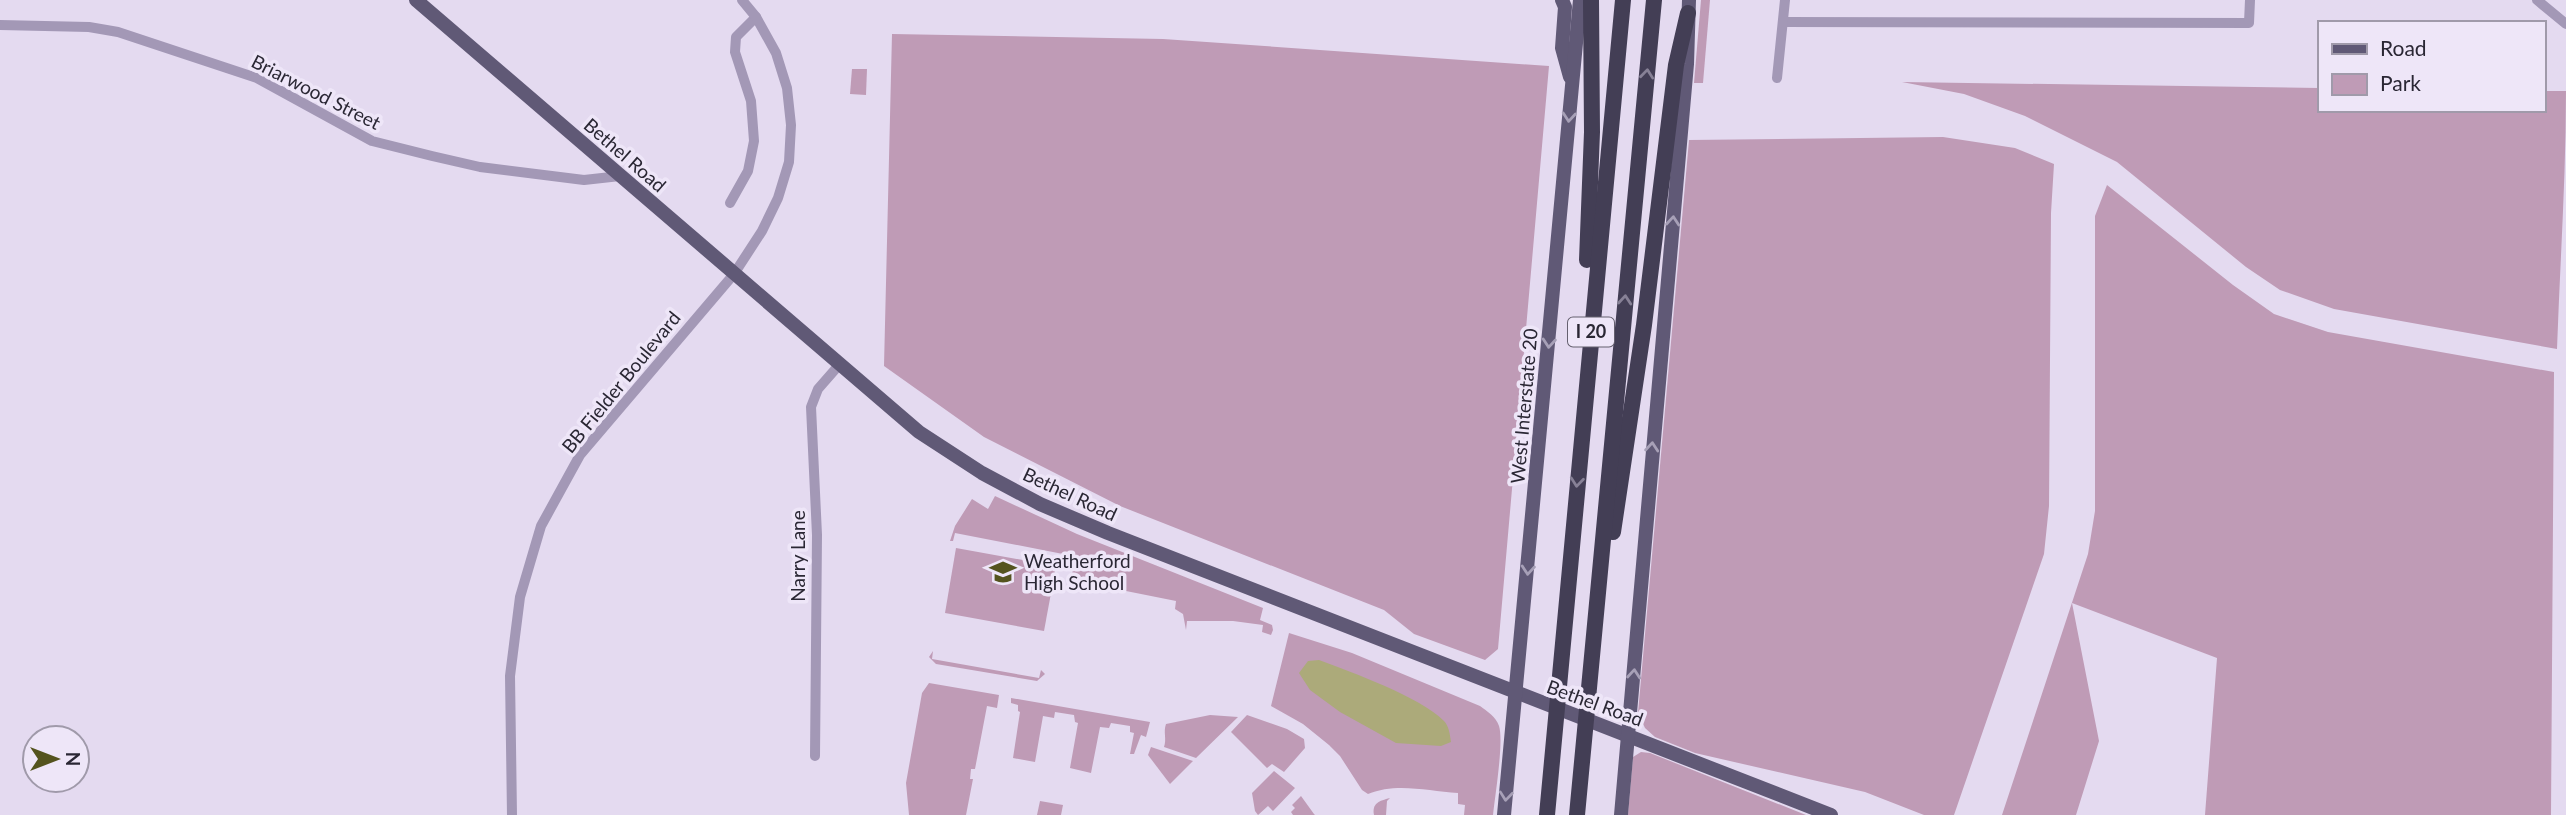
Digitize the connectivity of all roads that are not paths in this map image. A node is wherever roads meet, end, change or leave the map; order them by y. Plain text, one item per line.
1 (416, 0) edge
2 (742, 0) edge
3 (1562, 0) edge
4 (1580, 0) edge
5 (1591, 0) edge
6 (1623, 0) edge
7 (1654, 0) edge
8 (1785, 0) edge
9 (2250, 0) edge
10 (2537, 0) edge
11 (1689, 6) edge
12 (756, 17) junction
13 (1783, 22) junction
14 (2566, 24) edge
15 (0, 25) edge
16 (1777, 78) dead end
17 (1572, 87) junction
18 (620, 176) junction
19 (730, 202) dead end
20 (734, 274) junction
21 (1592, 320) junction
22 (839, 365) junction
23 (1601, 563) junction
24 (1517, 694) junction
25 (1628, 735) junction
26 (815, 756) dead end
27 (512, 815) edge
28 (1504, 815) edge
29 (1547, 815) edge
30 (1577, 815) edge
31 (1621, 815) edge
32 (1831, 815) edge

1 - 18 main road, Bethel Road
2 - 12 street, BB Fielder Boulevard
3 - 17 main road
4 - 17 main road, West Interstate 20
5 - 21 highway
6 - 21 highway, I 20
23 -> 7 highway, I 20
8 - 13 street
9 - 13 street
10 - 14 street
11 - 23 highway
25 -> 11 main road
12 - 19 street
12 - 20 street, BB Fielder Boulevard
13 - 16 street
15 - 18 street, Briarwood Street
17 -> 24 main road, West Interstate 20
18 - 20 main road, Bethel Road
20 - 22 main road, Bethel Road
20 - 27 street, BB Fielder Boulevard
21 -> 29 highway, I 20
22 - 24 main road, Bethel Road
22 - 26 street, Narry Lane
23 - 30 highway, I 20
24 - 25 main road, Bethel Road
24 -> 28 main road, West Interstate 20
25 - 31 main road
25 - 32 main road, Bethel Road

